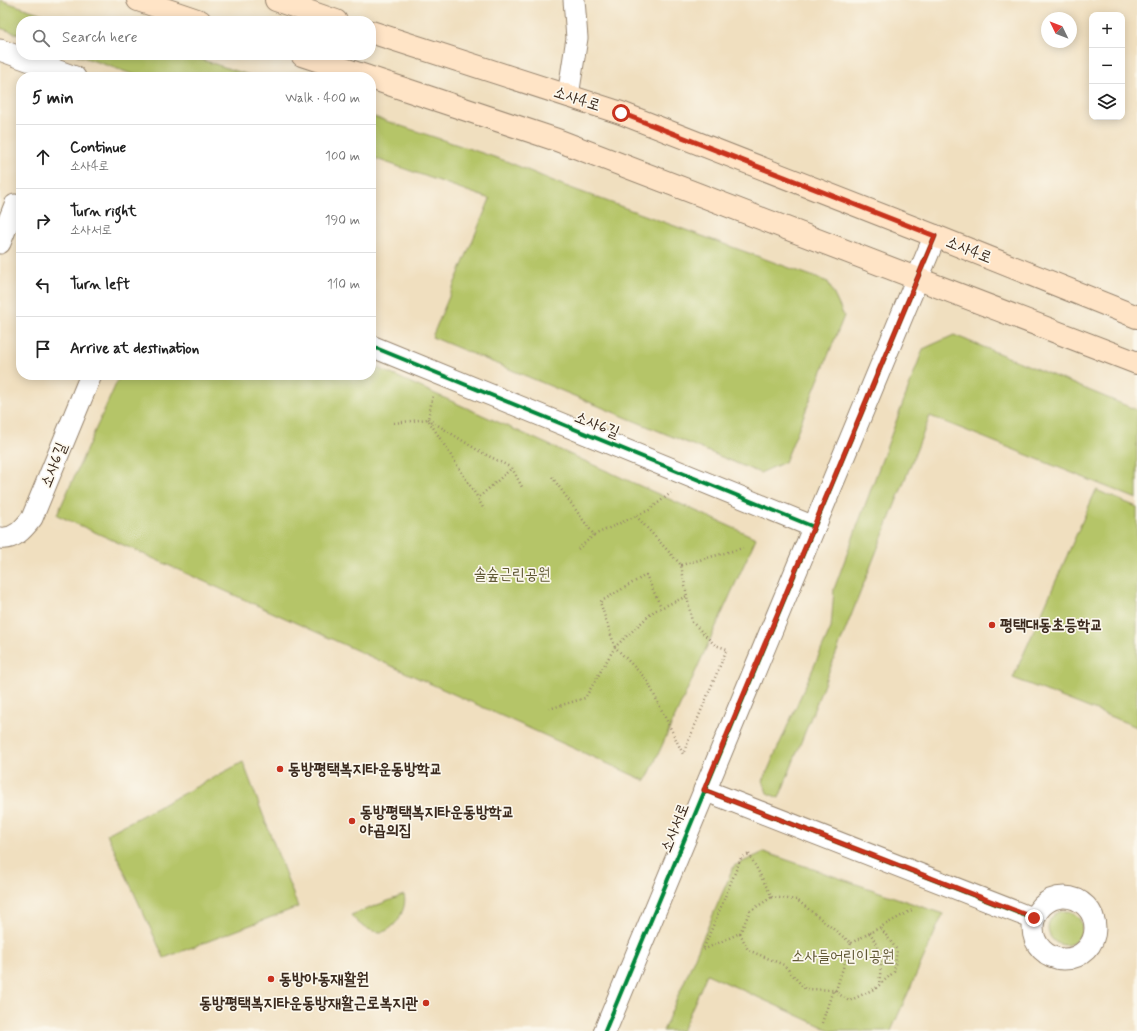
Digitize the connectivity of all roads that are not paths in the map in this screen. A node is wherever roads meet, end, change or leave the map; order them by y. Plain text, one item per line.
1 (138, 0) edge
2 (276, 0) edge
3 (574, 0) edge
4 (185, 16) edge
5 (322, 16) edge
6 (376, 34) edge
7 (0, 50) edge
8 (16, 56) edge
9 (28, 60) edge
10 (317, 60) edge
11 (61, 72) edge
12 (353, 72) edge
13 (376, 80) edge
14 (568, 96) junction
15 (12, 204) edge
16 (935, 236) junction
17 (0, 243) edge
18 (918, 277) junction
19 (1137, 318) edge
20 (376, 348) edge
21 (1137, 363) edge
22 (89, 380) edge
23 (814, 527) junction
24 (0, 538) edge
25 (704, 790) junction
26 (1034, 918) dead end
27 (605, 1031) edge

1 - 4 main road
2 - 5 main road
3 - 14 street
6 - 14 main road, 소사4로
7 - 8 street
9 - 11 street
10 - 12 main road
13 - 18 main road
14 - 16 main road, 소사4로
15 - 17 street
16 - 18 street, 소사서로
16 - 19 main road, 소사4로
18 - 21 main road
18 - 23 street, 소사서로
20 - 23 street, 소사6길
22 - 24 street, 소사6길
23 - 25 street, 소사서로
25 - 26 street
25 - 27 street, 소사서로

